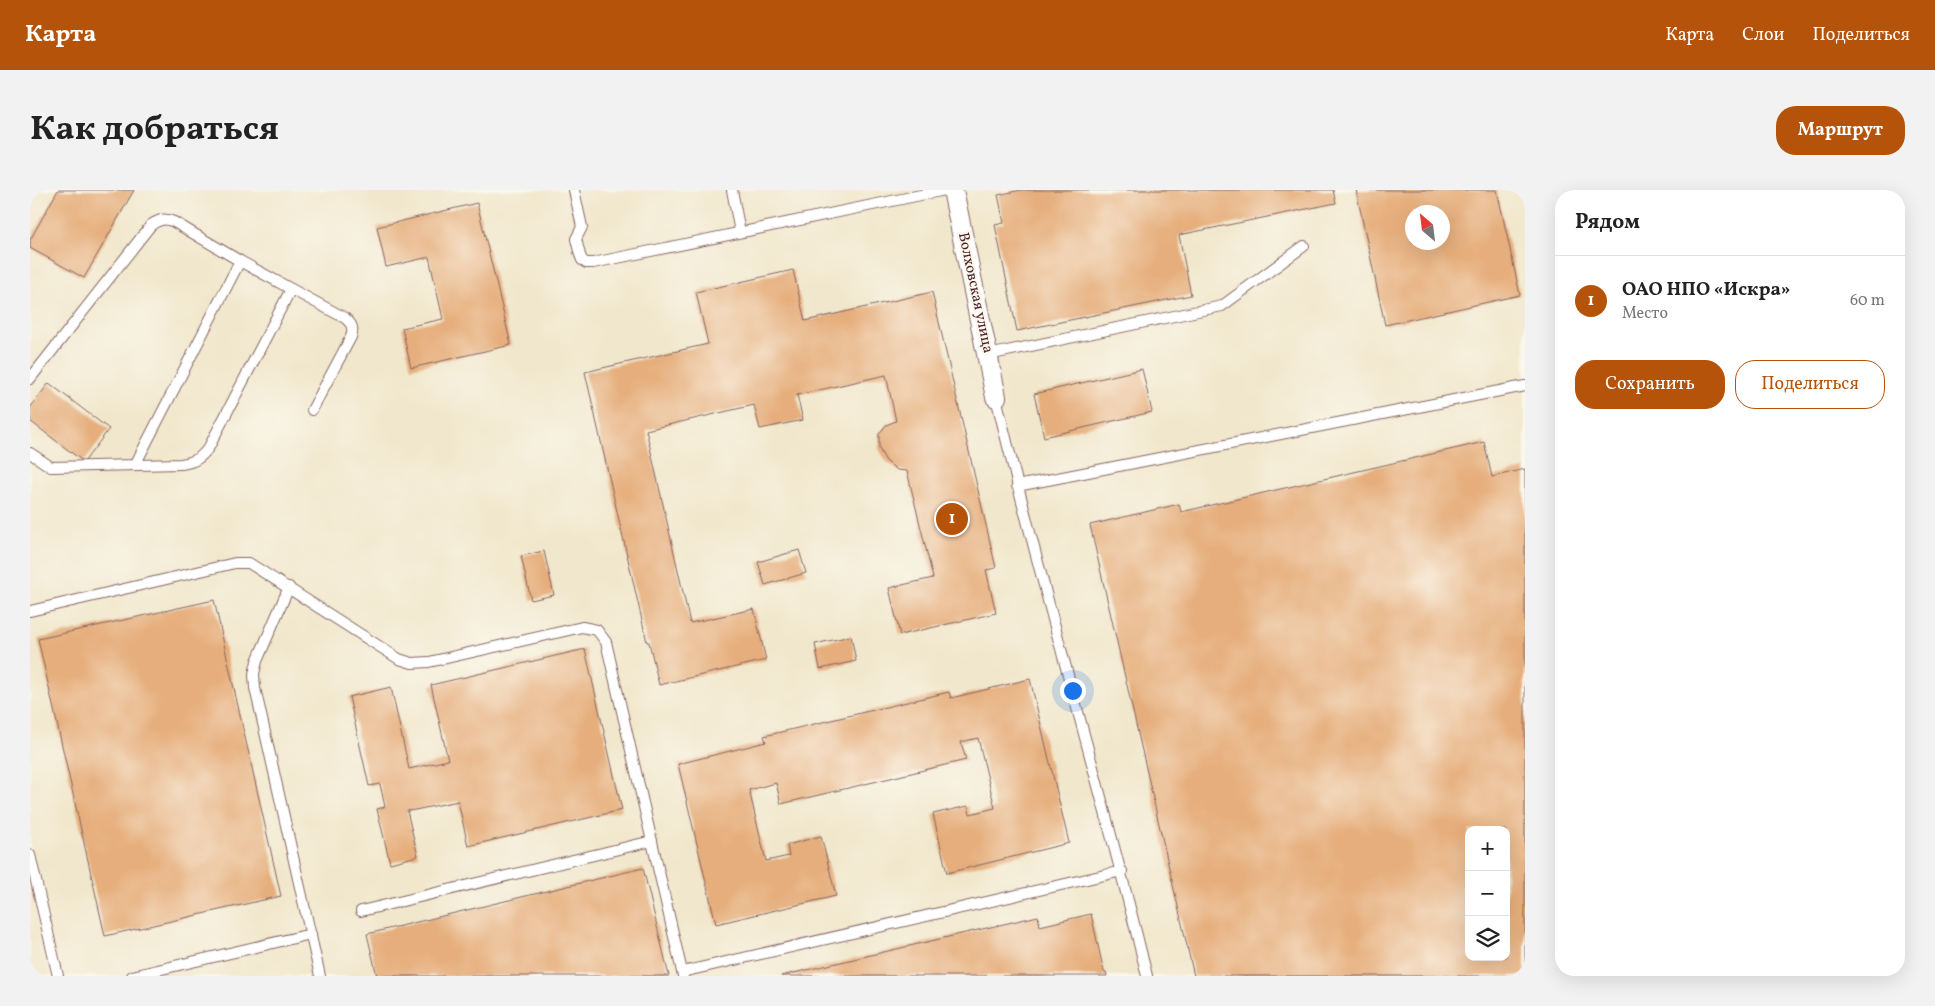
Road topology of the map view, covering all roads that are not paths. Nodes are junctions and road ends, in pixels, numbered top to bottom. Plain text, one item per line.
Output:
1 (574, 190) edge
2 (732, 190) edge
3 (945, 190) edge
4 (953, 190) edge
5 (740, 232) junction
6 (1304, 246) dead end
7 (240, 261) junction
8 (291, 289) junction
9 (988, 355) junction
10 (30, 379) edge
11 (1525, 386) edge
12 (996, 397) joint
13 (312, 410) dead end
14 (30, 453) edge
15 (135, 465) junction
16 (1018, 486) junction
17 (288, 587) junction
18 (30, 611) edge
19 (652, 841) junction
20 (30, 855) edge
21 (1122, 871) junction
22 (361, 911) dead end
23 (311, 934) junction
24 (682, 974) edge
25 (58, 976) edge
26 (132, 976) edge
27 (320, 976) edge
28 (1147, 976) edge

1 - 5 lane
2 - 5 lane
3 - 5 lane
4 - 9 street, Волховская улица
6 - 9 lane
7 - 8 lane
7 - 10 lane
7 - 15 lane
8 - 13 lane
8 - 15 lane
9 - 12 street, Волховская улица
11 - 16 lane
12 - 16 lane
14 - 15 lane
16 - 21 lane
17 - 18 lane
17 - 19 lane
17 - 23 lane
19 - 22 lane
19 - 24 lane
20 - 25 lane
21 - 24 lane
21 - 28 lane
23 - 26 lane
23 - 27 lane

